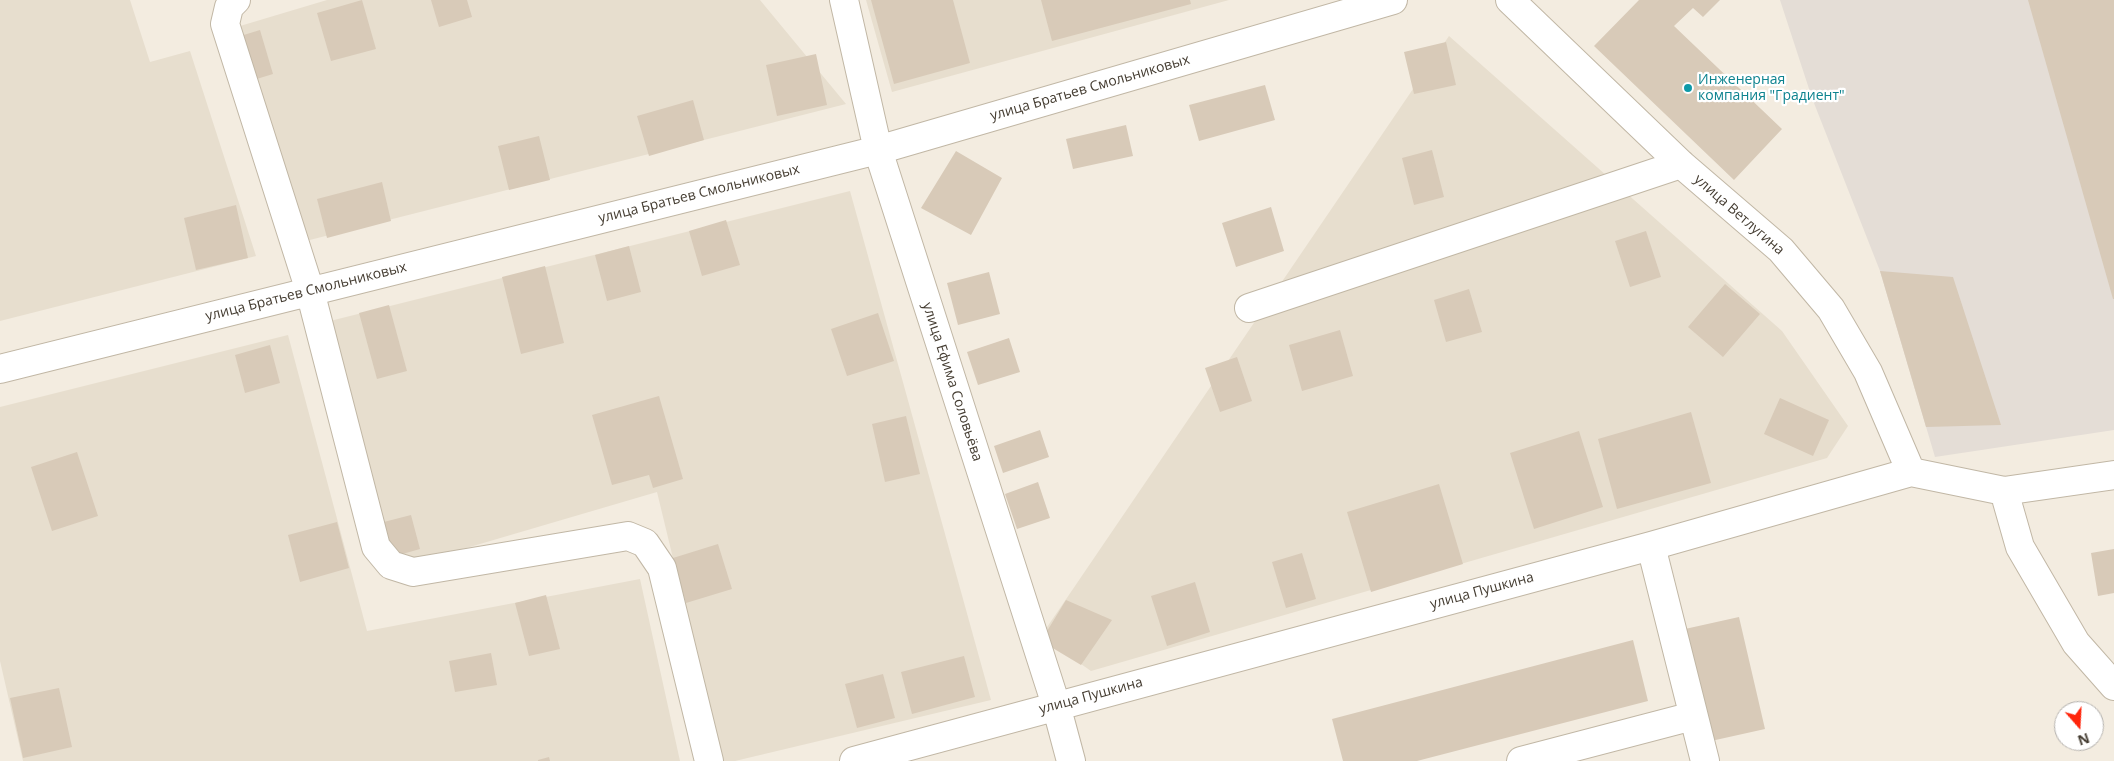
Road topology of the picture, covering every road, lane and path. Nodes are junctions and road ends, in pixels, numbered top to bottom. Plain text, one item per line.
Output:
1 (236, 0) edge
2 (844, 0) edge
3 (1392, 0) edge
4 (1515, 1) edge
5 (878, 150) junction
6 (1681, 164) junction
7 (310, 291) junction
8 (1249, 308) dead end
9 (0, 369) edge
10 (1911, 472) junction
11 (2114, 475) edge
12 (2004, 491) junction
13 (1651, 546) junction
14 (2114, 686) edge
15 (1056, 705) junction
16 (1693, 716) junction
17 (709, 761) edge
18 (854, 761) edge
19 (1071, 761) edge
20 (1521, 761) edge
21 (1705, 761) edge

1 - 7 street
2 - 5 street, улица Ефима Соловьёва
3 - 5 street, улица Братьев Смольниковых
4 - 6 street, улица Ветлугина
5 - 7 street, улица Братьев Смольниковых
5 - 15 street, улица Ефима Соловьёва
6 - 8 street
6 - 10 street, улица Ветлугина
7 - 9 street, улица Братьев Смольниковых
7 - 17 street
10 - 12 street, улица Пушкина
10 - 13 street, улица Пушкина
11 - 12 street, улица Пушкина
12 - 14 street
13 - 15 street, улица Пушкина
13 - 16 street
15 - 18 street, улица Пушкина
15 - 19 street, улица Ефима Соловьёва
16 - 20 street
16 - 21 street

